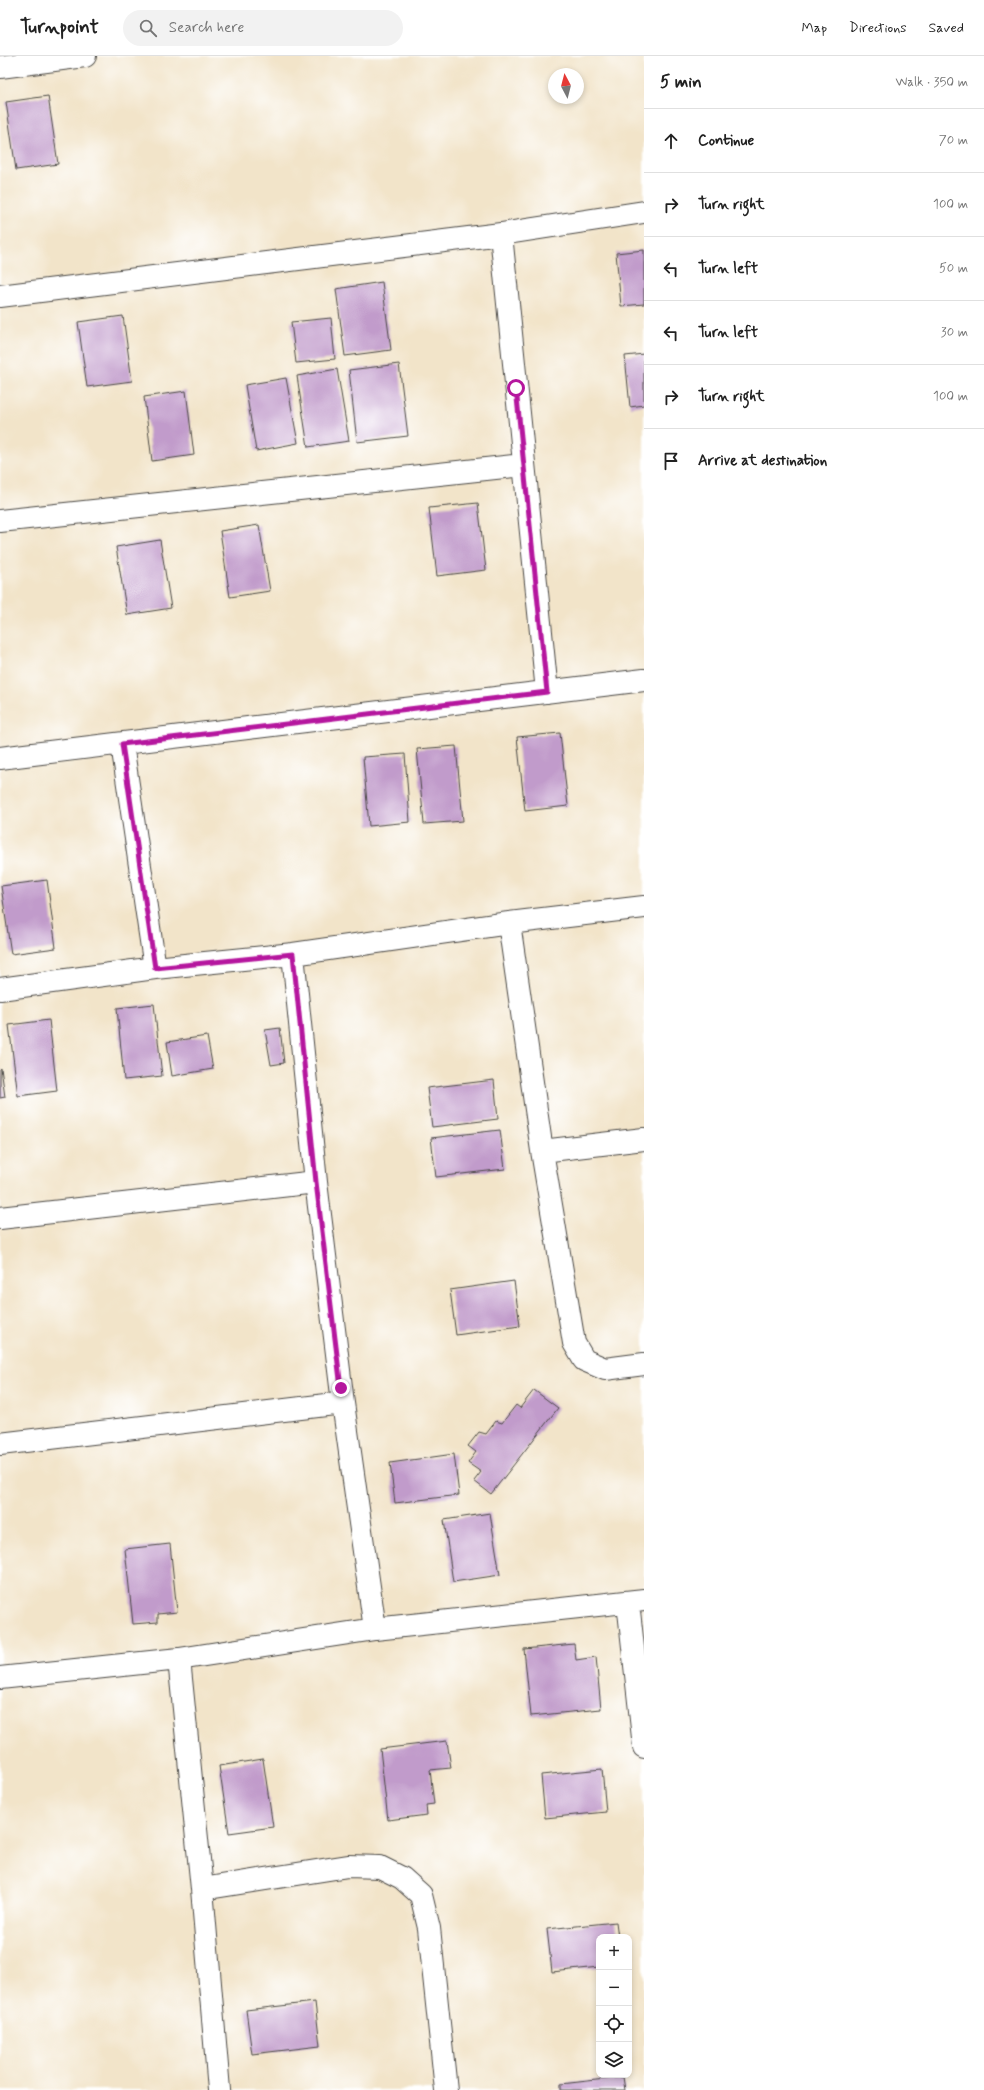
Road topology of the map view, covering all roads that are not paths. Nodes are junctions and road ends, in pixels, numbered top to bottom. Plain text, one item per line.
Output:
1 (85, 56) edge
2 (0, 67) edge
3 (644, 212) edge
4 (501, 234) junction
5 (0, 296) edge
6 (523, 464) junction
7 (0, 521) edge
8 (644, 680) edge
9 (547, 692) junction
10 (122, 744) junction
11 (0, 758) edge
12 (644, 907) edge
13 (509, 923) junction
14 (293, 954) junction
15 (155, 968) junction
16 (0, 989) edge
17 (644, 1139) edge
18 (542, 1151) junction
19 (316, 1182) junction
20 (0, 1218) edge
21 (644, 1364) edge
22 (343, 1403) junction
23 (0, 1444) edge
24 (636, 1601) edge
25 (375, 1629) junction
26 (179, 1659) junction
27 (0, 1678) edge
28 (644, 1747) edge
29 (202, 1889) junction
30 (219, 2090) edge
31 (446, 2090) edge

1 - 2 street
3 - 4 street
4 - 5 street
4 - 6 street
6 - 7 street
6 - 9 street
8 - 9 street
9 - 10 street
10 - 11 street
10 - 15 street
12 - 13 street
13 - 14 street
13 - 18 street
14 - 15 street
14 - 19 street
15 - 16 street
17 - 18 street
18 - 21 street
19 - 20 street
19 - 22 street
22 - 23 street
22 - 25 street
24 - 25 street
24 - 28 street
25 - 26 street
26 - 27 street
26 - 29 street
29 - 30 street
29 - 31 street

